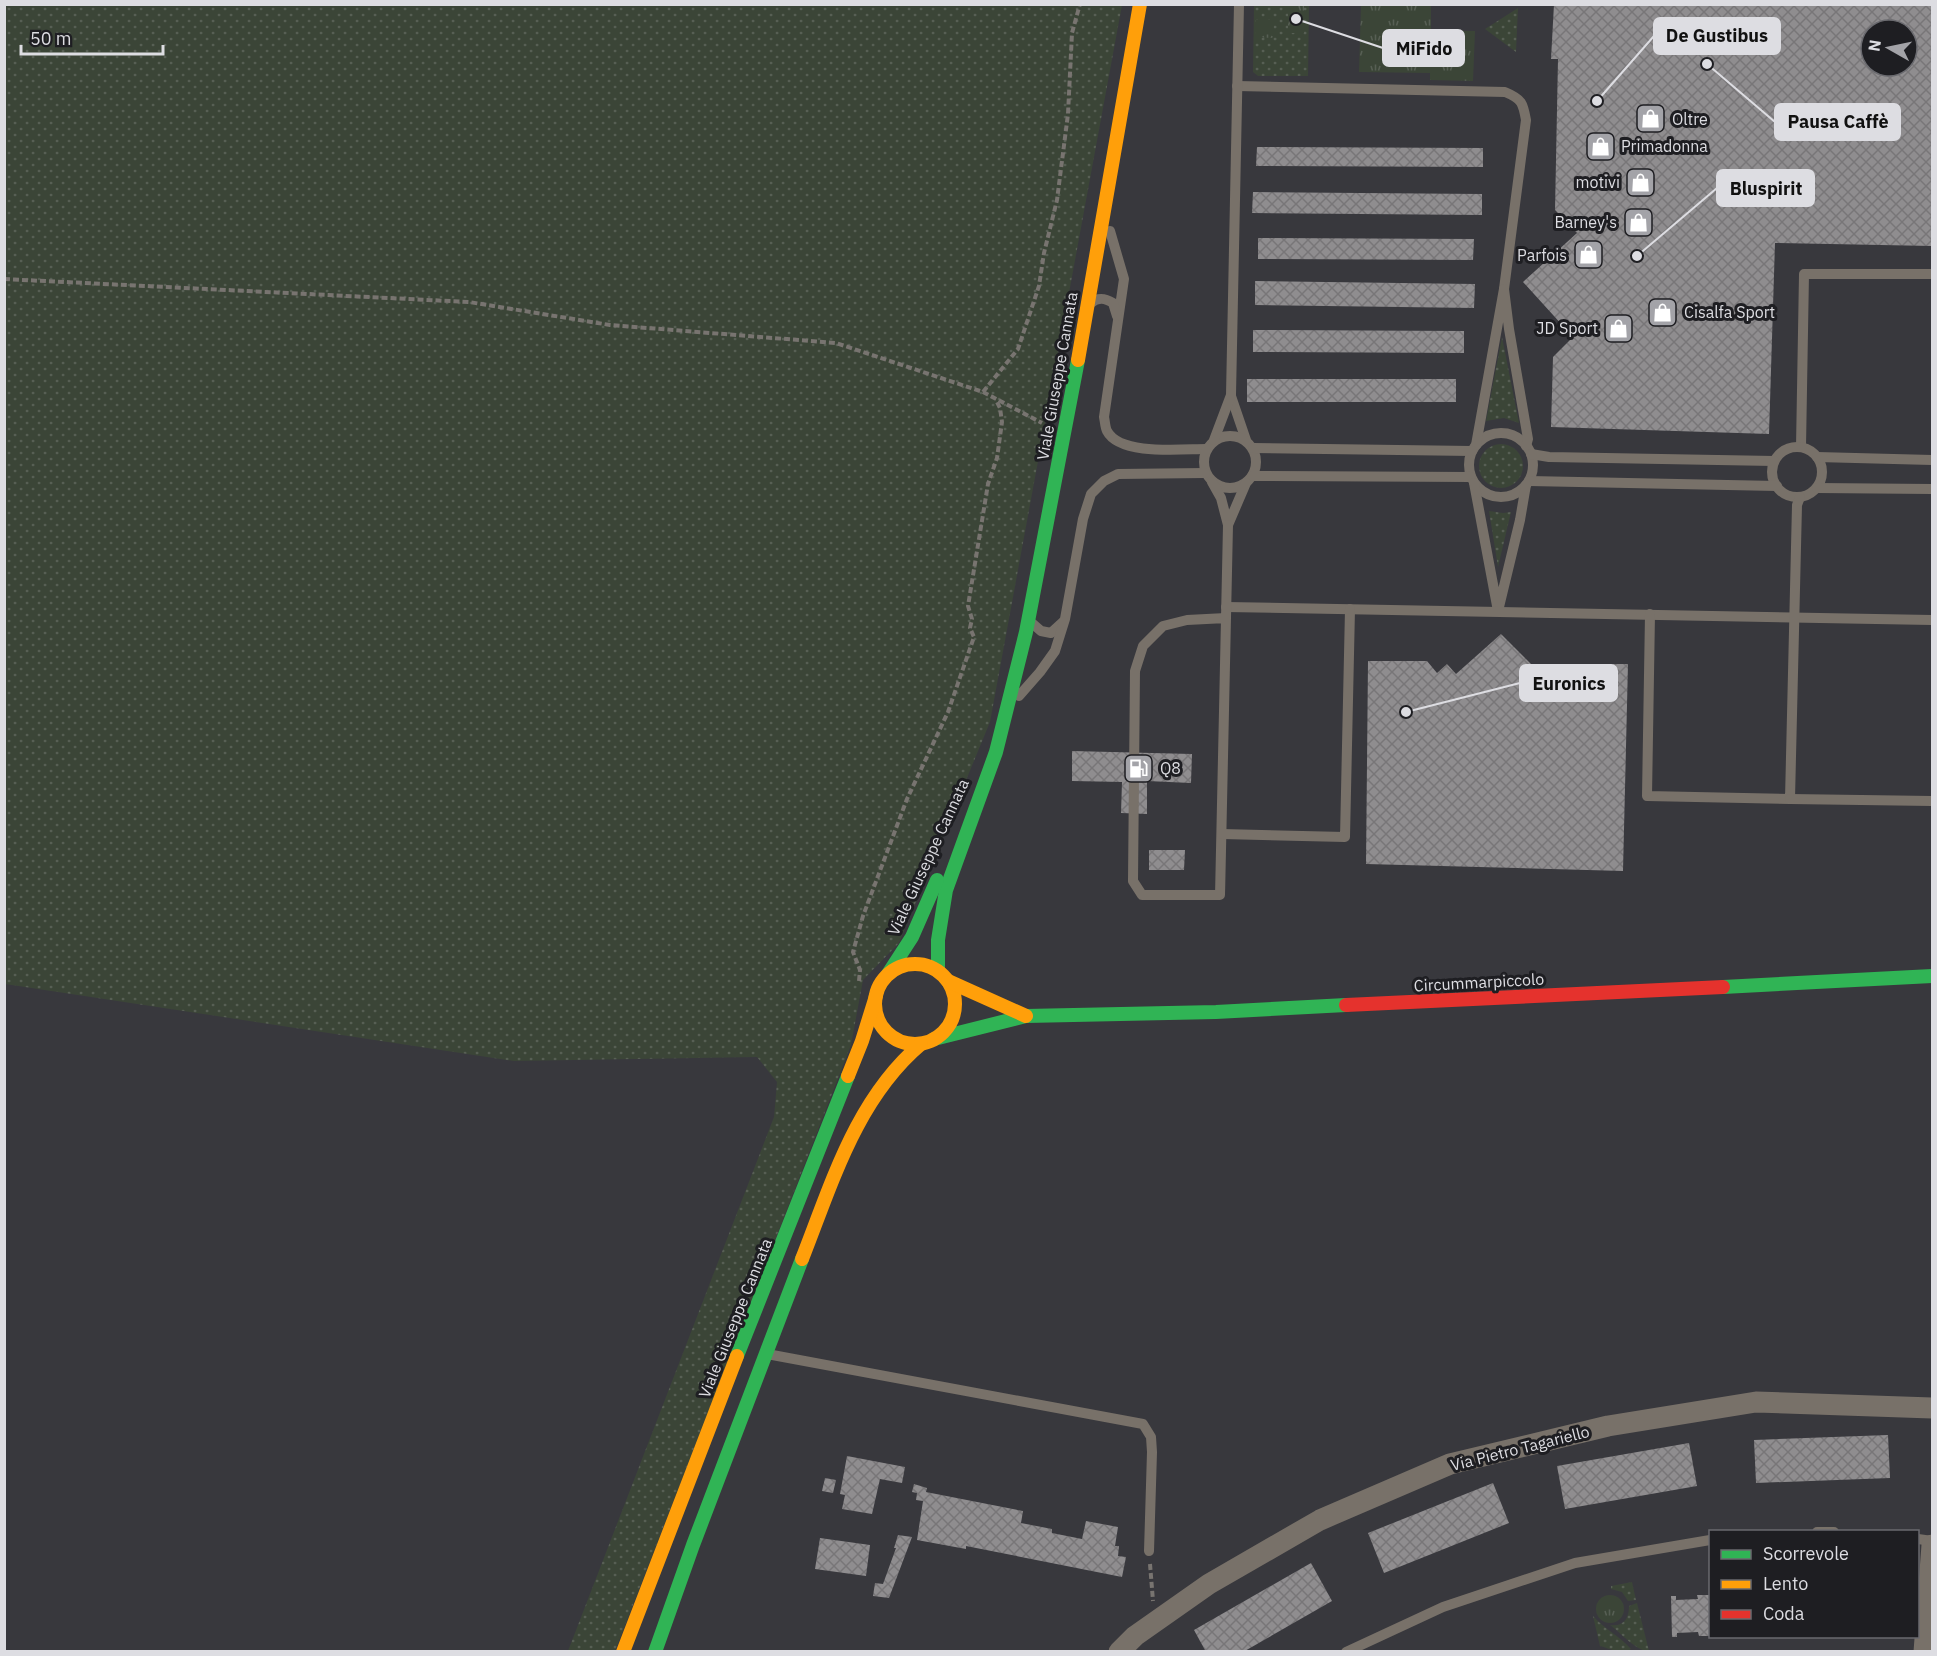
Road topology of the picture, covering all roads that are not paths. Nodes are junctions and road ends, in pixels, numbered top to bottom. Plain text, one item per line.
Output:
1 (1140, 4) edge
2 (1152, 4) edge
3 (1239, 4) edge
4 (1135, 36) junction
5 (1237, 86) junction
6 (1104, 207) junction
7 (1932, 274) edge
8 (1504, 289) junction
9 (1086, 314) junction
10 (1118, 322) junction
11 (1231, 395) junction
12 (1214, 440) junction
13 (1250, 444) junction
14 (1801, 447) junction
15 (1474, 448) junction
16 (1206, 449) junction
17 (1529, 450) junction
18 (1817, 457) junction
19 (1932, 460) edge
20 (1774, 461) junction
21 (1205, 472) junction
22 (1249, 480) junction
23 (1473, 480) junction
24 (1212, 482) junction
25 (1527, 483) junction
26 (1777, 486) junction
27 (1817, 488) junction
28 (1932, 489) edge
29 (1800, 497) junction
30 (1228, 525) junction
31 (1350, 609) junction
32 (1498, 611) junction
33 (1226, 613) junction
34 (1650, 614) junction
35 (1794, 617) junction
36 (1029, 618) junction
37 (1065, 619) junction
38 (1932, 620) edge
39 (1007, 709) junction
40 (996, 752) junction
41 (1790, 799) junction
42 (1932, 801) edge
43 (1222, 834) junction
44 (888, 974) junction
45 (943, 976) junction
46 (1932, 976) edge
47 (876, 996) junction
48 (1026, 1016) junction
49 (928, 1042) junction
50 (767, 1354) junction
51 (1932, 1408) edge
52 (1709, 1540) edge
53 (1932, 1543) edge
54 (1149, 1551) road end
55 (1142, 1644) edge
56 (623, 1652) edge
57 (654, 1652) edge
58 (1119, 1652) edge
59 (1346, 1652) edge
60 (1923, 1652) edge

1 - 4 street, Viale Giuseppe Cannata
2 - 4 lane
3 - 5 lane
4 - 6 street, Viale Giuseppe Cannata
5 - 8 lane
5 - 11 lane
6 - 9 street, Viale Giuseppe Cannata
6 - 10 lane
7 - 14 lane
8 - 15 lane
8 - 17 lane
9 - 10 lane
9 - 36 street, Viale Giuseppe Cannata
10 - 16 lane
11 - 12 lane
11 - 13 lane
12 - 13 lane
12 - 16 lane
13 - 15 lane
13 - 22 lane
14 - 18 lane
14 - 20 lane
15 - 17 lane
15 - 23 lane
16 - 21 lane
17 - 20 lane
17 - 25 lane
18 - 19 lane
18 - 27 lane
20 - 26 lane
21 - 24 lane
21 - 37 lane
22 - 23 lane
22 - 24 lane
22 - 30 lane
23 - 25 lane
23 - 32 lane
24 - 30 lane
25 - 26 lane
25 - 32 lane
26 - 29 lane
27 - 28 lane
27 - 29 lane
29 - 35 lane
30 - 33 lane
31 - 32 lane
31 - 33 lane
31 - 43 lane
32 - 34 lane
33 - 43 lane
33 - 43 lane
34 - 35 lane
34 - 41 lane
35 - 38 lane
35 - 41 lane
36 - 37 lane
36 - 39 street, Viale Giuseppe Cannata
37 - 39 lane
39 - 40 street, Viale Giuseppe Cannata
40 - 44 street, Viale Giuseppe Cannata
40 - 45 street, Viale Giuseppe Cannata
41 - 42 lane
44 - 45 street
44 - 47 street
45 - 48 street, Circummarpiccolo
45 - 49 street
46 - 48 street, Circummarpiccolo
47 - 49 street
47 - 56 street, Viale Giuseppe Cannata
48 - 49 street, Circummarpiccolo
49 - 50 street
50 - 54 lane
50 - 57 street
51 - 55 street, Via Pietro Tagariello
52 - 59 lane
53 - 60 street
55 - 58 street, Via Pietro Tagariello

